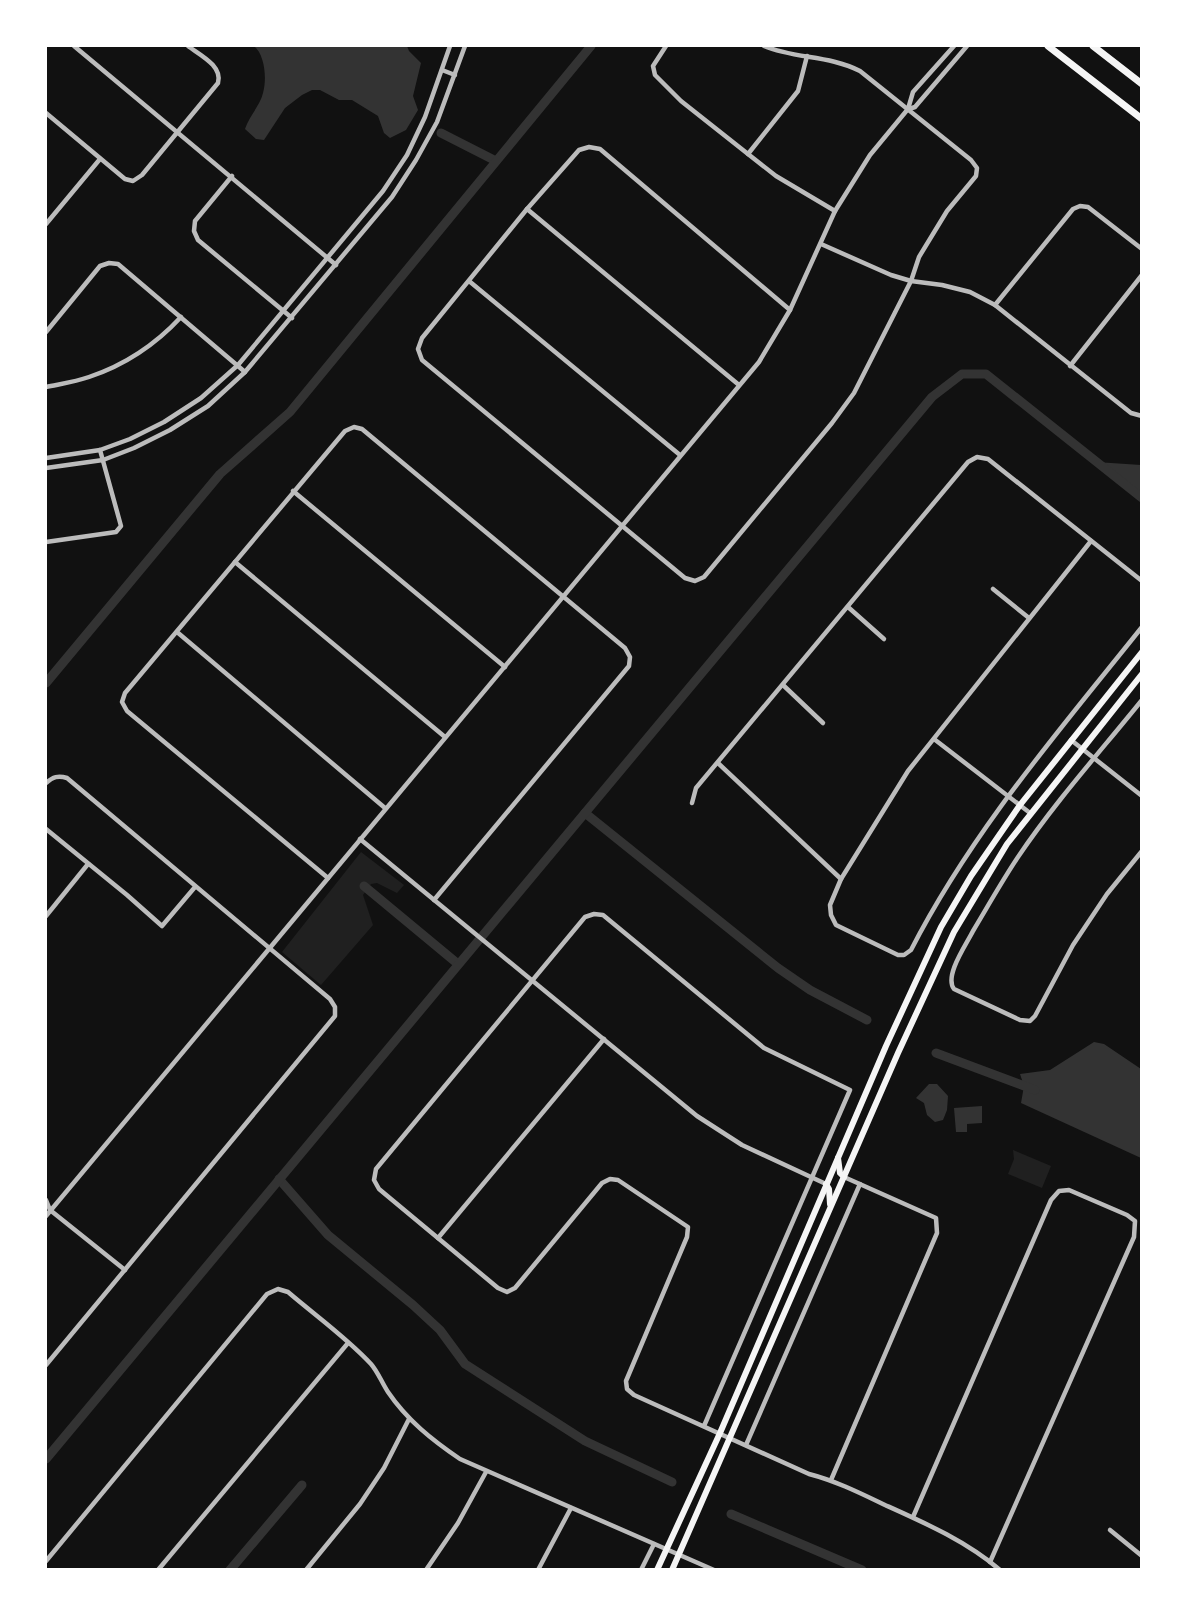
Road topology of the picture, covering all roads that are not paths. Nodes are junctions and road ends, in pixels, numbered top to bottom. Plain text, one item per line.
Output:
1 (74, 46) edge
2 (188, 46) edge
3 (450, 46) edge
4 (465, 46) edge
5 (666, 46) edge
6 (764, 46) edge
7 (954, 46) edge
8 (967, 46) edge
9 (1048, 46) edge
10 (1093, 46) edge
11 (807, 56) junction
12 (442, 70) junction
13 (455, 75) junction
14 (1142, 84) edge
15 (908, 109) junction
16 (46, 114) edge
17 (425, 117) junction
18 (1142, 119) edge
19 (437, 122) junction
20 (178, 133) junction
21 (748, 154) junction
22 (100, 159) junction
23 (232, 176) junction
24 (527, 209) junction
25 (835, 211) junction
26 (46, 224) edge
27 (821, 244) junction
28 (1142, 250) edge
29 (328, 257) junction
30 (336, 265) junction
31 (1142, 275) edge
32 (469, 281) junction
33 (911, 281) junction
34 (995, 305) junction
35 (790, 310) junction
36 (284, 312) junction
37 (181, 317) junction
38 (292, 318) junction
39 (46, 332) edge
40 (238, 365) junction
41 (1070, 366) junction
42 (245, 372) junction
43 (739, 385) junction
44 (46, 387) edge
45 (1142, 416) edge
46 (100, 450) junction
47 (680, 454) junction
48 (46, 458) edge
49 (103, 460) junction
50 (46, 468) edge
51 (293, 491) junction
52 (621, 526) junction
53 (1091, 541) junction
54 (46, 542) edge
55 (236, 562) junction
56 (1142, 581) edge
57 (993, 589) dead end
58 (563, 597) junction
59 (848, 607) junction
60 (1029, 618) junction
61 (1142, 627) edge
62 (177, 632) junction
63 (884, 639) dead end
64 (1142, 653) edge
65 (505, 667) junction
66 (1142, 674) edge
67 (783, 685) junction
68 (1142, 700) edge
69 (823, 723) dead end
70 (445, 737) junction
71 (933, 738) junction
72 (1071, 740) junction
73 (1081, 748) junction
74 (1094, 759) junction
75 (718, 763) junction
76 (46, 783) edge
77 (1007, 795) junction
78 (1142, 796) edge
79 (692, 803) dead end
80 (1020, 805) junction
81 (385, 808) junction
82 (1030, 813) junction
83 (46, 829) edge
84 (360, 839) junction
85 (1142, 851) edge
86 (88, 864) junction
87 (328, 878) junction
88 (841, 879) junction
89 (195, 887) junction
90 (433, 901) junction
91 (46, 916) edge
92 (270, 948) junction
93 (533, 982) junction
94 (604, 1039) junction
95 (838, 1156) junction
96 (812, 1177) junction
97 (844, 1177) junction
98 (826, 1184) junction
99 (860, 1184) junction
100 (46, 1200) edge
101 (50, 1210) junction
102 (830, 1210) junction
103 (46, 1216) edge
104 (438, 1238) junction
105 (125, 1270) junction
106 (348, 1343) junction
107 (46, 1365) edge
108 (409, 1419) junction
109 (704, 1426) junction
110 (720, 1433) junction
111 (731, 1438) junction
112 (746, 1445) junction
113 (486, 1472) junction
114 (831, 1480) junction
115 (571, 1508) junction
116 (913, 1517) junction
117 (1110, 1530) dead end
118 (654, 1544) junction
119 (667, 1550) junction
120 (679, 1555) junction
121 (1142, 1556) edge
122 (46, 1561) edge
123 (693, 1561) junction
124 (990, 1562) junction
125 (158, 1570) edge
126 (306, 1570) edge
127 (426, 1570) edge
128 (538, 1570) edge
129 (641, 1570) edge
130 (657, 1570) edge
131 (672, 1570) edge
132 (689, 1570) edge
133 (714, 1570) edge
134 (1000, 1570) edge

1 - 20 street
2 - 20 street
3 - 12 street
4 - 13 street
5 - 21 street
6 - 11 street
7 - 15 street
8 - 15 street
9 - 18 main road
10 - 14 main road
11 - 15 street
11 - 21 street
12 - 13 street
12 - 17 street
13 - 19 street
15 - 25 street
15 - 33 street
16 - 22 street
17 - 19 street
17 - 29 street
19 - 30 street
20 - 22 street
20 - 23 street
21 - 25 street
22 - 26 street
23 - 29 street
23 - 36 street
24 - 32 street
24 - 35 street
24 - 43 street
25 - 27 street
27 - 33 street
27 - 35 street
28 - 34 street
29 - 30 street
29 - 36 street
30 - 38 street
31 - 41 street
32 - 47 street
32 - 52 street
33 - 34 street
33 - 52 street
34 - 41 street
35 - 43 street
36 - 38 street
36 - 40 street
37 - 39 street
37 - 40 street
37 - 44 street
38 - 42 street
40 - 42 street
40 - 46 street
41 - 45 street
42 - 49 street
43 - 47 street
46 - 48 street
46 - 49 street
47 - 52 street
49 - 50 street
49 - 54 street
51 - 55 street
51 - 58 street
51 - 65 street
52 - 58 street
53 - 56 street
53 - 59 street
53 - 60 street
55 - 62 street
55 - 70 street
57 - 60 street
58 - 65 street
58 - 90 street
59 - 63 street
59 - 67 street
60 - 71 street
61 - 77 street
62 - 81 street
62 - 87 street
64 - 72 main road
65 - 70 street
66 - 73 main road
67 - 69 street
67 - 75 street
68 - 74 street
70 - 81 street
71 - 77 street
71 - 88 street
72 - 73 street
72 - 80 main road
73 - 74 street
73 - 82 main road
74 - 78 street
74 - 85 street
75 - 79 street
75 - 88 street
76 - 89 street
77 - 80 street
77 - 88 street
80 - 82 street
80 - 95 main road
81 - 84 street
82 - 97 main road
83 - 86 street
84 - 87 street
84 - 90 street
86 - 89 street
86 - 91 street
87 - 92 street
89 - 92 street
90 - 93 street
92 - 101 street
92 - 105 street
93 - 94 street
93 - 96 street
93 - 104 street
94 - 96 street
94 - 104 street
95 - 97 main road
95 - 98 main road
96 - 98 street
96 - 109 street
97 - 99 street
97 - 102 main road
98 - 102 main road
98 - 110 main road
99 - 112 street
99 - 114 street
100 - 101 street
101 - 103 street
101 - 105 street
102 - 111 main road
104 - 109 street
105 - 107 street
106 - 108 street
106 - 122 street
106 - 125 street
108 - 113 street
108 - 126 street
109 - 110 street
110 - 111 street
110 - 119 main road
111 - 112 street
111 - 120 main road
112 - 114 street
113 - 115 street
113 - 127 street
114 - 116 street
115 - 118 street
115 - 128 street
116 - 124 street
116 - 124 street
117 - 121 street
118 - 119 street
118 - 129 street
119 - 120 street
119 - 130 main road
120 - 123 street
120 - 131 main road
123 - 132 street
123 - 133 street
124 - 134 street

